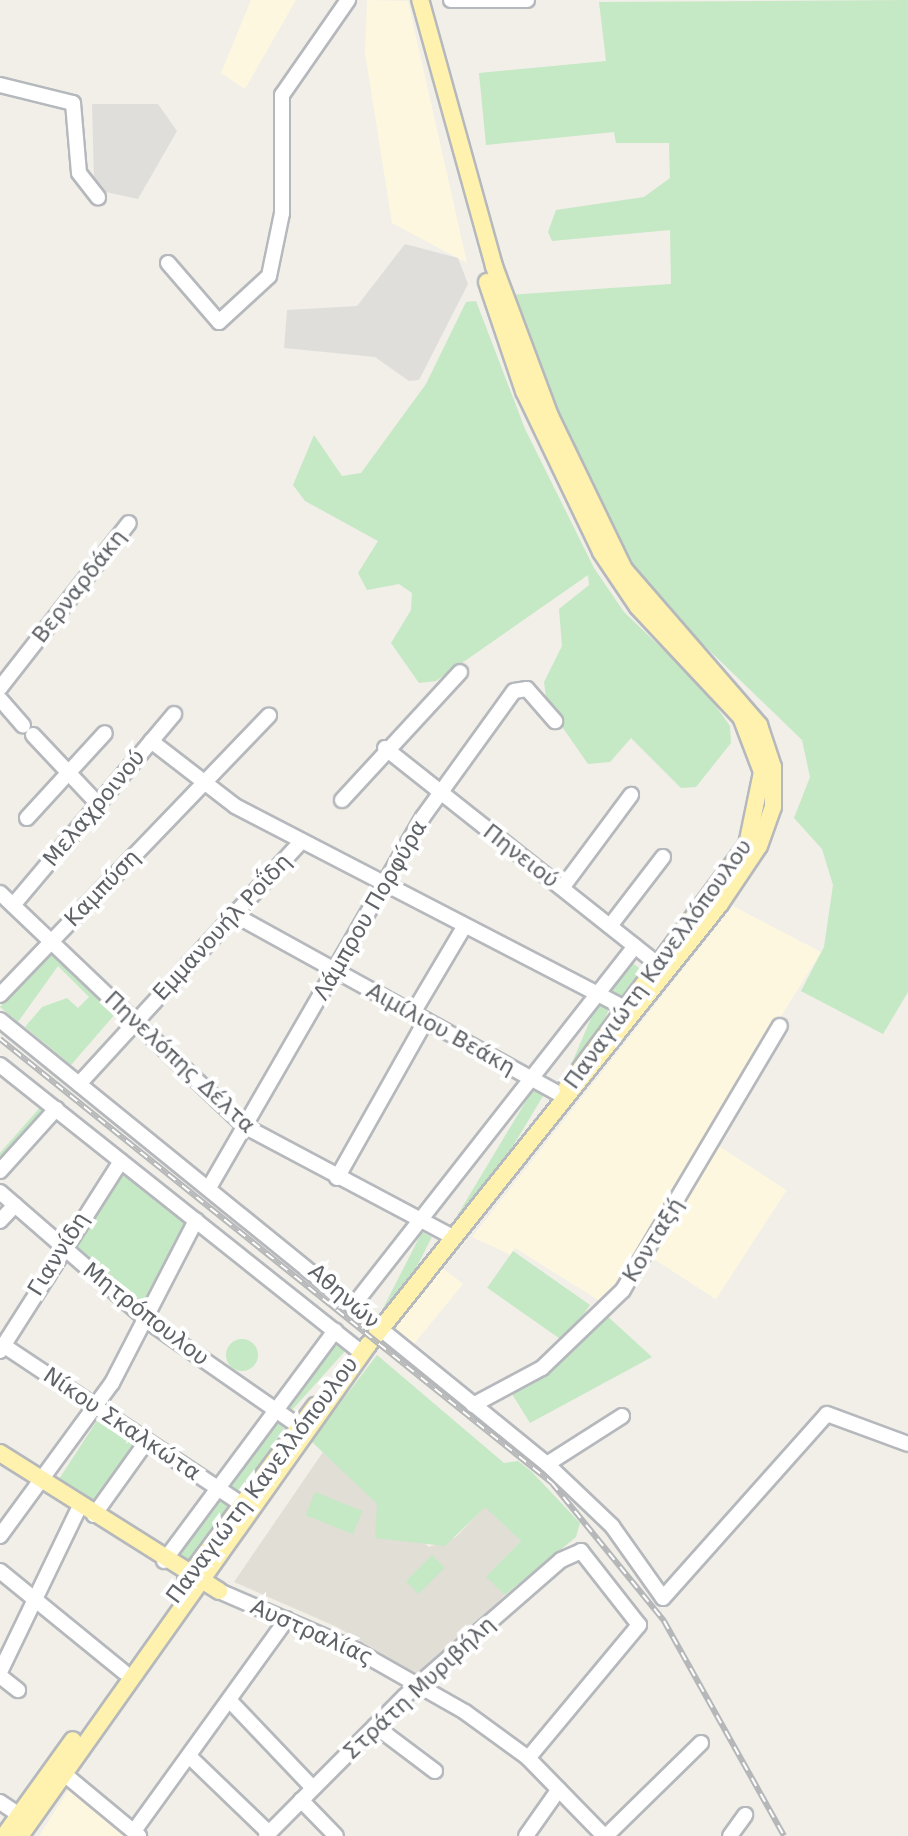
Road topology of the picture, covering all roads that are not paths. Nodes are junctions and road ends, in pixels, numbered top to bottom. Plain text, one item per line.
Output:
1 (348, 0) edge
2 (420, 0) edge
3 (451, 0) edge
4 (527, 0) edge
5 (0, 85) edge
6 (457, 143) junction
7 (98, 197) dead end
8 (168, 263) dead end
9 (129, 523) dead end
10 (460, 672) dead end
11 (0, 688) edge
12 (0, 699) edge
13 (174, 714) dead end
14 (269, 715) dead end
15 (555, 721) dead end
16 (105, 733) dead end
17 (151, 741) junction
18 (385, 748) junction
19 (68, 773) junction
20 (206, 782) junction
21 (440, 791) junction
22 (631, 795) dead end
23 (342, 800) dead end
24 (98, 804) junction
25 (27, 818) dead end
26 (301, 842) junction
27 (663, 857) dead end
28 (385, 885) junction
29 (562, 888) junction
30 (0, 893) edge
31 (15, 903) junction
32 (235, 915) junction
33 (610, 926) junction
34 (464, 927) junction
35 (51, 940) junction
36 (635, 946) junction
37 (658, 964) junction
38 (337, 971) junction
39 (0, 995) edge
40 (596, 996) junction
41 (624, 1008) junction
42 (420, 1017) junction
43 (0, 1020) edge
44 (134, 1020) junction
45 (780, 1026) dead end
46 (0, 1065) edge
47 (531, 1079) junction
48 (79, 1084) junction
49 (563, 1096) junction
50 (56, 1109) junction
51 (244, 1125) junction
52 (121, 1161) junction
53 (0, 1171) edge
54 (337, 1178) junction
55 (210, 1186) junction
56 (0, 1192) edge
57 (15, 1205) junction
58 (196, 1220) junction
59 (0, 1221) edge
60 (420, 1221) junction
61 (453, 1237) junction
62 (63, 1247) junction
63 (356, 1302) junction
64 (146, 1319) junction
65 (381, 1328) junction
66 (335, 1331) junction
67 (2, 1348) edge
68 (363, 1348) junction
69 (473, 1405) junction
70 (97, 1407) junction
71 (276, 1411) junction
72 (622, 1416) dead end
73 (299, 1426) junction
74 (147, 1441) junction
75 (908, 1444) edge
76 (0, 1453) edge
77 (547, 1464) junction
78 (43, 1482) junction
79 (217, 1489) junction
80 (241, 1504) junction
81 (87, 1511) junction
82 (0, 1536) edge
83 (164, 1561) junction
84 (0, 1571) edge
85 (194, 1578) junction
86 (219, 1591) joint
87 (36, 1600) junction
88 (287, 1619) junction
89 (124, 1672) junction
90 (0, 1674) edge
91 (421, 1684) junction
92 (18, 1690) dead end
93 (232, 1703) junction
94 (375, 1726) junction
95 (701, 1743) dead end
96 (191, 1758) junction
97 (528, 1758) junction
98 (435, 1771) dead end
99 (63, 1773) junction
100 (313, 1788) junction
101 (559, 1789) junction
102 (301, 1800) junction
103 (0, 1802) edge
104 (19, 1815) junction
105 (745, 1815) dead end
106 (136, 1834) edge
107 (268, 1834) edge
108 (4, 1836) edge
109 (20, 1836) edge
110 (336, 1836) edge
111 (526, 1836) edge
112 (605, 1836) edge
113 (730, 1836) edge

1 - 8 street
2 - 6 main road, Παναγιώτη Κανελλόπουλου
3 - 4 street
5 - 7 street
6 - 37 main road, Παναγιώτη Κανελλόπουλου
6 - 49 main road, Παναγιώτη Κανελλόπουλου
9 - 11 street, Βερναρδάκη
10 - 18 street
12 - 19 street
13 - 17 street, Μελαχροινού
14 - 20 street, Καμπύση
15 - 21 street, Λάμπρου Πορφύρα
16 - 19 street
17 - 20 street
17 - 24 street, Μελαχροινού
18 - 21 street, Πηνειού
18 - 23 street
19 - 24 street
19 - 25 street
20 - 26 street
20 - 35 street, Καμπύση
21 - 28 street, Λάμπρου Πορφύρα
21 - 29 street, Πηνειού
22 - 29 street
24 - 31 street, Μελαχροινού
26 - 28 street
26 - 32 street, Εμμανουήλ Ροΐδη
27 - 33 street
28 - 34 street
28 - 38 street, Λάμπρου Πορφύρα
29 - 33 street, Πηνειού
30 - 31 street, Πηνελόπης Δέλτα
31 - 35 street, Πηνελόπης Δέλτα
32 - 38 street, Αιμίλιου Βεάκη
32 - 44 street, Εμμανουήλ Ροΐδη
33 - 36 street, Πηνειού
34 - 40 street
34 - 42 street
35 - 39 street, Καμπύση
35 - 44 street, Πηνελόπης Δέλτα
36 - 37 street, Πηνειού
36 - 40 street
37 - 41 main road, Παναγιώτη Κανελλόπουλου
38 - 42 street, Αιμίλιου Βεάκη
38 - 51 street, Λάμπρου Πορφύρα
40 - 41 street
40 - 47 street
41 - 49 main road, Παναγιώτη Κανελλόπουλου
42 - 47 street, Αιμίλιου Βεάκη
42 - 54 street
43 - 48 street, Αθηνών
44 - 48 street, Εμμανουήλ Ροΐδη
44 - 51 street, Πηνελόπης Δέλτα
45 - 69 street, Κονταξή
46 - 50 street
47 - 49 street, Αιμίλιου Βεάκη
47 - 60 street
48 - 55 street, Αθηνών
49 - 61 main road
50 - 52 street
50 - 53 street
51 - 54 street, Πηνελόπης Δέλτα
51 - 55 street, Λάμπρου Πορφύρα
52 - 58 street
52 - 62 street, Γιαννίδη
54 - 60 street, Πηνελόπης Δέλτα
55 - 63 street, Αθηνών
56 - 57 street, Μητρόπουλου
57 - 59 street
57 - 62 street, Μητρόπουλου
58 - 64 street
58 - 66 street
60 - 61 street, Πηνελόπης Δέλτα
60 - 63 street
61 - 65 main road
62 - 64 street, Μητρόπουλου
62 - 67 street, Γιαννίδη
63 - 65 street, Αθηνών
64 - 70 street
64 - 71 street, Μητρόπουλου
65 - 68 main road
65 - 69 street, Αθηνών
66 - 68 street
66 - 71 street
67 - 70 street, Νίκου Σκαλκώτα
68 - 73 main road, Παναγιώτη Κανελλόπουλου
68 - 85 main road, Παναγιώτη Κανελλόπουλου
69 - 77 street, Αθηνών
70 - 74 street, Νίκου Σκαλκώτα
70 - 78 street
71 - 73 street, Μητρόπουλου
71 - 79 street
72 - 77 street
73 - 80 main road, Παναγιώτη Κανελλόπουλου
74 - 79 street, Νίκου Σκαλκώτα
74 - 81 street
75 - 77 street, Αθηνών
76 - 78 main road, Αυστραλίας
78 - 81 main road, Αυστραλίας
78 - 82 street
79 - 80 street, Νίκου Σκαλκώτα
79 - 83 street
80 - 85 main road, Παναγιώτη Κανελλόπουλου
81 - 83 main road, Αυστραλίας
81 - 87 street
83 - 85 main road, Αυστραλίας
84 - 87 street
85 - 86 main road, Αυστραλίας
85 - 89 main road, Παναγιώτη Κανελλόπουλου
85 - 99 main road, Παναγιώτη Κανελλόπουλου
86 - 88 street, Αυστραλίας
87 - 89 street
87 - 90 street
88 - 91 street, Αυστραλίας
88 - 93 street
89 - 104 main road, Παναγιώτη Κανελλόπουλου
90 - 92 street
91 - 94 street, Στράτη Μυριβήλη
91 - 97 street, Αυστραλίας
91 - 97 street, Στράτη Μυριβήλη
93 - 96 street
93 - 100 street
94 - 98 street
94 - 100 street, Στράτη Μυριβήλη
95 - 112 street
96 - 106 street
96 - 107 street
97 - 101 street, Αυστραλίας
99 - 106 street
99 - 109 main road, Παναγιώτη Κανελλόπουλου
100 - 102 street, Στράτη Μυριβήλη
101 - 111 street
101 - 112 street, Αυστραλίας
102 - 107 street, Στράτη Μυριβήλη
102 - 110 street
103 - 104 street
104 - 108 main road, Παναγιώτη Κανελλόπουλου
105 - 113 street

